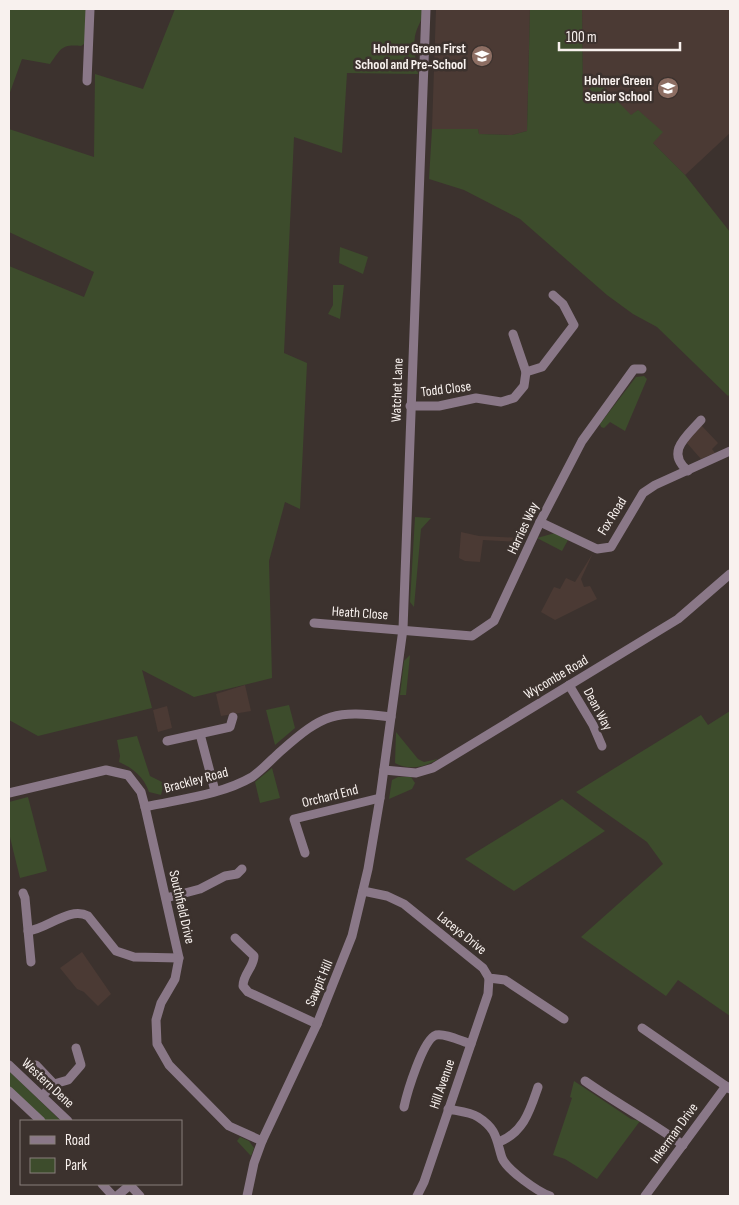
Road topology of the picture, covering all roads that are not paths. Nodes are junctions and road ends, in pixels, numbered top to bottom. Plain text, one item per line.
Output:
1 (90, 9) edge
2 (426, 9) edge
3 (87, 81) dead end
4 (553, 294) dead end
5 (513, 334) dead end
6 (637, 366) dead end
7 (526, 372) junction
8 (410, 406) junction
9 (701, 420) dead end
10 (730, 451) edge
11 (688, 471) junction
12 (540, 522) junction
13 (730, 574) edge
14 (314, 623) dead end
15 (403, 629) junction
16 (569, 685) junction
17 (233, 717) dead end
18 (392, 717) junction
19 (200, 734) junction
20 (167, 741) dead end
21 (602, 746) dead end
22 (384, 770) junction
23 (215, 791) junction
24 (9, 793) edge
25 (380, 798) junction
26 (145, 807) junction
27 (305, 853) dead end
28 (242, 869) dead end
29 (363, 891) junction
30 (23, 893) dead end
31 (166, 898) junction
32 (28, 931) junction
33 (235, 938) dead end
34 (179, 958) junction
35 (31, 962) dead end
36 (489, 978) junction
37 (564, 1019) dead end
38 (317, 1024) junction
39 (642, 1028) dead end
40 (471, 1044) junction
41 (76, 1048) dead end
42 (9, 1065) edge
43 (36, 1065) dead end
44 (585, 1081) dead end
45 (54, 1084) junction
46 (538, 1087) dead end
47 (728, 1088) edge
48 (9, 1091) edge
49 (42, 1096) junction
50 (404, 1106) dead end
51 (448, 1109) junction
52 (40, 1120) edge
53 (67, 1120) edge
54 (262, 1141) junction
55 (499, 1142) junction
56 (684, 1145) junction
57 (103, 1185) edge
58 (128, 1185) edge
59 (130, 1185) edge
60 (113, 1196) edge
61 (118, 1196) edge
62 (140, 1196) edge
63 (247, 1196) edge
64 (418, 1196) edge
65 (550, 1196) edge
66 (645, 1196) edge

1 - 3 street
2 - 8 street, Watchet Lane
4 - 7 street
5 - 7 street
6 - 12 street, Harries Way
7 - 8 street, Todd Close
8 - 15 street, Watchet Lane
9 - 11 street
10 - 11 street, Fox Road
11 - 12 street, Fox Road
12 - 15 street, Harries Way
13 - 16 street, Wycombe Road
14 - 15 street, Heath Close
15 - 18 street, Watchet Lane
16 - 21 street, Dean Way
16 - 22 street, Wycombe Road
17 - 19 street
18 - 22 street, Watchet Lane
18 - 23 street, Brackley Road
19 - 20 street
19 - 23 street
22 - 25 street, Sawpit Hill
23 - 26 street, Brackley Road
24 - 26 street
25 - 27 street, Orchard End
25 - 29 street, Sawpit Hill
26 - 31 street, Southfield Drive
28 - 31 street
29 - 36 street, Laceys Drive
29 - 38 street, Sawpit Hill
30 - 32 street
31 - 34 street, Southfield Drive
32 - 34 street
32 - 35 street
33 - 38 street
34 - 54 street, Southfield Drive
36 - 37 street
36 - 40 street, Hill Avenue
38 - 54 street, Sawpit Hill
39 - 47 street, Inkerman Drive
40 - 50 street
40 - 51 street, Hill Avenue
41 - 45 street
42 - 49 street, Western Dene
43 - 45 street
44 - 56 street
45 - 49 street
46 - 55 street
47 - 56 street, Inkerman Drive
48 - 52 street
49 - 53 street, Western Dene
51 - 55 street
51 - 64 street, Hill Avenue
54 - 63 street, Sawpit Hill
55 - 65 street
56 - 66 street, Inkerman Drive
57 - 60 street
58 - 61 street
59 - 62 street

